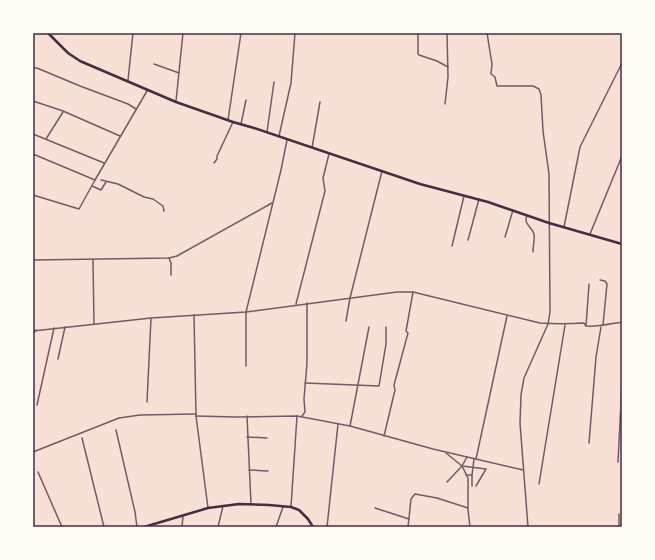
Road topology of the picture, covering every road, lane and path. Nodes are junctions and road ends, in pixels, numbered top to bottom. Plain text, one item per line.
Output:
1 (48, 33) edge
2 (134, 33) edge
3 (183, 33) edge
4 (242, 33) edge
5 (295, 33) edge
6 (418, 33) edge
7 (447, 33) edge
8 (488, 33) edge
9 (622, 63) edge
10 (154, 64) dead end
11 (448, 67) junction
12 (33, 68) edge
13 (179, 73) junction
14 (128, 80) junction
15 (274, 82) dead end
16 (147, 90) junction
17 (246, 100) dead end
18 (33, 101) edge
19 (176, 102) junction
20 (320, 102) dead end
21 (445, 104) dead end
22 (136, 109) junction
23 (63, 111) junction
24 (228, 120) junction
25 (234, 122) junction
26 (241, 124) junction
27 (267, 132) junction
28 (33, 134) edge
29 (120, 136) junction
30 (279, 136) junction
31 (46, 139) junction
32 (288, 140) junction
33 (312, 148) junction
34 (33, 154) edge
35 (330, 154) junction
36 (622, 156) edge
37 (104, 163) junction
38 (214, 163) dead end
39 (382, 171) junction
40 (95, 180) junction
41 (101, 180) dead end
42 (106, 182) junction
43 (92, 186) junction
44 (33, 195) edge
45 (464, 196) junction
46 (479, 200) junction
47 (272, 204) junction
48 (513, 210) junction
49 (164, 211) dead end
50 (527, 215) junction
51 (549, 223) junction
52 (564, 227) junction
53 (589, 235) junction
54 (505, 237) dead end
55 (468, 240) dead end
56 (622, 244) edge
57 (452, 246) dead end
58 (532, 252) dead end
59 (169, 258) junction
60 (33, 260) edge
61 (93, 260) junction
62 (171, 275) dead end
63 (600, 280) dead end
64 (589, 284) dead end
65 (413, 292) junction
66 (350, 298) junction
67 (307, 303) junction
68 (296, 304) junction
69 (246, 312) junction
70 (194, 315) junction
71 (507, 316) junction
72 (151, 318) junction
73 (346, 321) dead end
74 (622, 322) edge
75 (94, 324) junction
76 (548, 324) junction
77 (565, 325) junction
78 (603, 325) junction
79 (586, 326) junction
80 (600, 326) junction
81 (65, 327) junction
82 (369, 327) dead end
83 (386, 327) dead end
84 (54, 328) junction
85 (34, 330) edge
86 (33, 334) edge
87 (58, 360) dead end
88 (246, 366) dead end
89 (622, 382) edge
90 (305, 383) junction
91 (358, 385) junction
92 (147, 402) dead end
93 (37, 405) dead end
94 (196, 415) junction
95 (247, 416) junction
96 (297, 416) junction
97 (302, 417) junction
98 (338, 424) junction
99 (350, 426) junction
100 (116, 430) dead end
101 (384, 436) junction
102 (247, 437) junction
103 (82, 438) dead end
104 (267, 438) dead end
105 (590, 443) dead end
106 (33, 452) edge
107 (445, 452) junction
108 (467, 457) junction
109 (475, 459) junction
110 (618, 462) dead end
111 (462, 466) junction
112 (473, 468) junction
113 (249, 470) junction
114 (523, 470) junction
115 (268, 471) dead end
116 (38, 472) dead end
117 (466, 475) junction
118 (472, 475) junction
119 (447, 482) dead end
120 (539, 484) dead end
121 (472, 486) dead end
122 (476, 486) dead end
123 (251, 504) junction
124 (223, 506) junction
125 (284, 506) junction
126 (292, 507) junction
127 (208, 508) junction
128 (375, 508) dead end
129 (468, 508) junction
130 (619, 514) dead end
131 (183, 516) junction
132 (409, 519) junction
133 (62, 527) edge
134 (104, 527) edge
135 (136, 527) edge
136 (144, 527) edge
137 (182, 527) edge
138 (218, 527) edge
139 (276, 527) edge
140 (313, 527) edge
141 (327, 527) edge
142 (408, 527) edge
143 (470, 527) edge
144 (528, 527) edge
145 (618, 527) edge

1 - 14 main road
2 - 14 street
3 - 13 street
4 - 24 street
5 - 30 street
6 - 11 street
7 - 11 street
8 - 51 street
9 - 52 street
10 - 13 street
11 - 21 street
12 - 22 street
13 - 19 street
14 - 16 main road
15 - 27 street
16 - 19 main road
16 - 22 street
17 - 26 street
18 - 23 street
19 - 24 main road
20 - 33 street
22 - 29 street
23 - 29 street
23 - 31 street
24 - 25 main road
25 - 26 main road
25 - 38 street
26 - 27 main road
27 - 30 main road
28 - 31 street
29 - 37 street
30 - 32 main road
31 - 37 street
32 - 33 main road
32 - 47 street
33 - 35 main road
34 - 40 street
35 - 39 main road
35 - 68 street
36 - 53 street
37 - 40 street
39 - 45 main road
39 - 66 street
40 - 43 street
41 - 42 street
42 - 43 street
42 - 49 street
43 - 44 street
45 - 46 main road
45 - 57 street
46 - 48 main road
46 - 55 street
47 - 59 street
47 - 69 street
48 - 50 main road
48 - 54 street
50 - 51 main road
50 - 58 street
51 - 52 main road
51 - 76 street
52 - 53 main road
53 - 56 main road
59 - 61 street
59 - 62 street
60 - 61 street
61 - 75 street
63 - 78 street
64 - 79 street
65 - 66 street
65 - 71 street
65 - 101 street
66 - 67 street
66 - 73 street
67 - 68 street
67 - 90 street
68 - 69 street
69 - 70 street
69 - 88 street
70 - 72 street
70 - 94 street
71 - 76 street
71 - 109 street
72 - 75 street
72 - 92 street
74 - 78 street
75 - 81 street
76 - 77 street
76 - 114 street
77 - 79 street
77 - 120 street
78 - 80 street
79 - 80 street
80 - 105 street
81 - 84 street
81 - 87 street
82 - 91 street
83 - 91 street
84 - 85 street
84 - 93 street
85 - 86 street
89 - 110 street
90 - 91 street
90 - 97 street
91 - 99 street
94 - 95 street
94 - 106 street
94 - 127 street
95 - 96 street
95 - 102 street
96 - 97 street
96 - 126 street
97 - 98 street
98 - 99 street
98 - 141 street
99 - 101 street
100 - 135 street
101 - 107 street
102 - 104 street
102 - 113 street
103 - 134 street
107 - 108 street
107 - 111 street
108 - 109 street
108 - 111 street
109 - 112 street
109 - 114 street
111 - 112 street
111 - 117 street
111 - 119 street
112 - 118 street
112 - 122 street
113 - 115 street
113 - 123 street
114 - 144 street
116 - 133 street
117 - 118 street
117 - 129 street
118 - 121 street
123 - 124 main road
123 - 125 main road
124 - 127 main road
124 - 138 street
125 - 126 main road
125 - 139 street
126 - 140 main road
127 - 131 main road
128 - 132 street
129 - 132 street
129 - 143 street
130 - 145 street
131 - 136 main road
131 - 137 street
132 - 142 street

